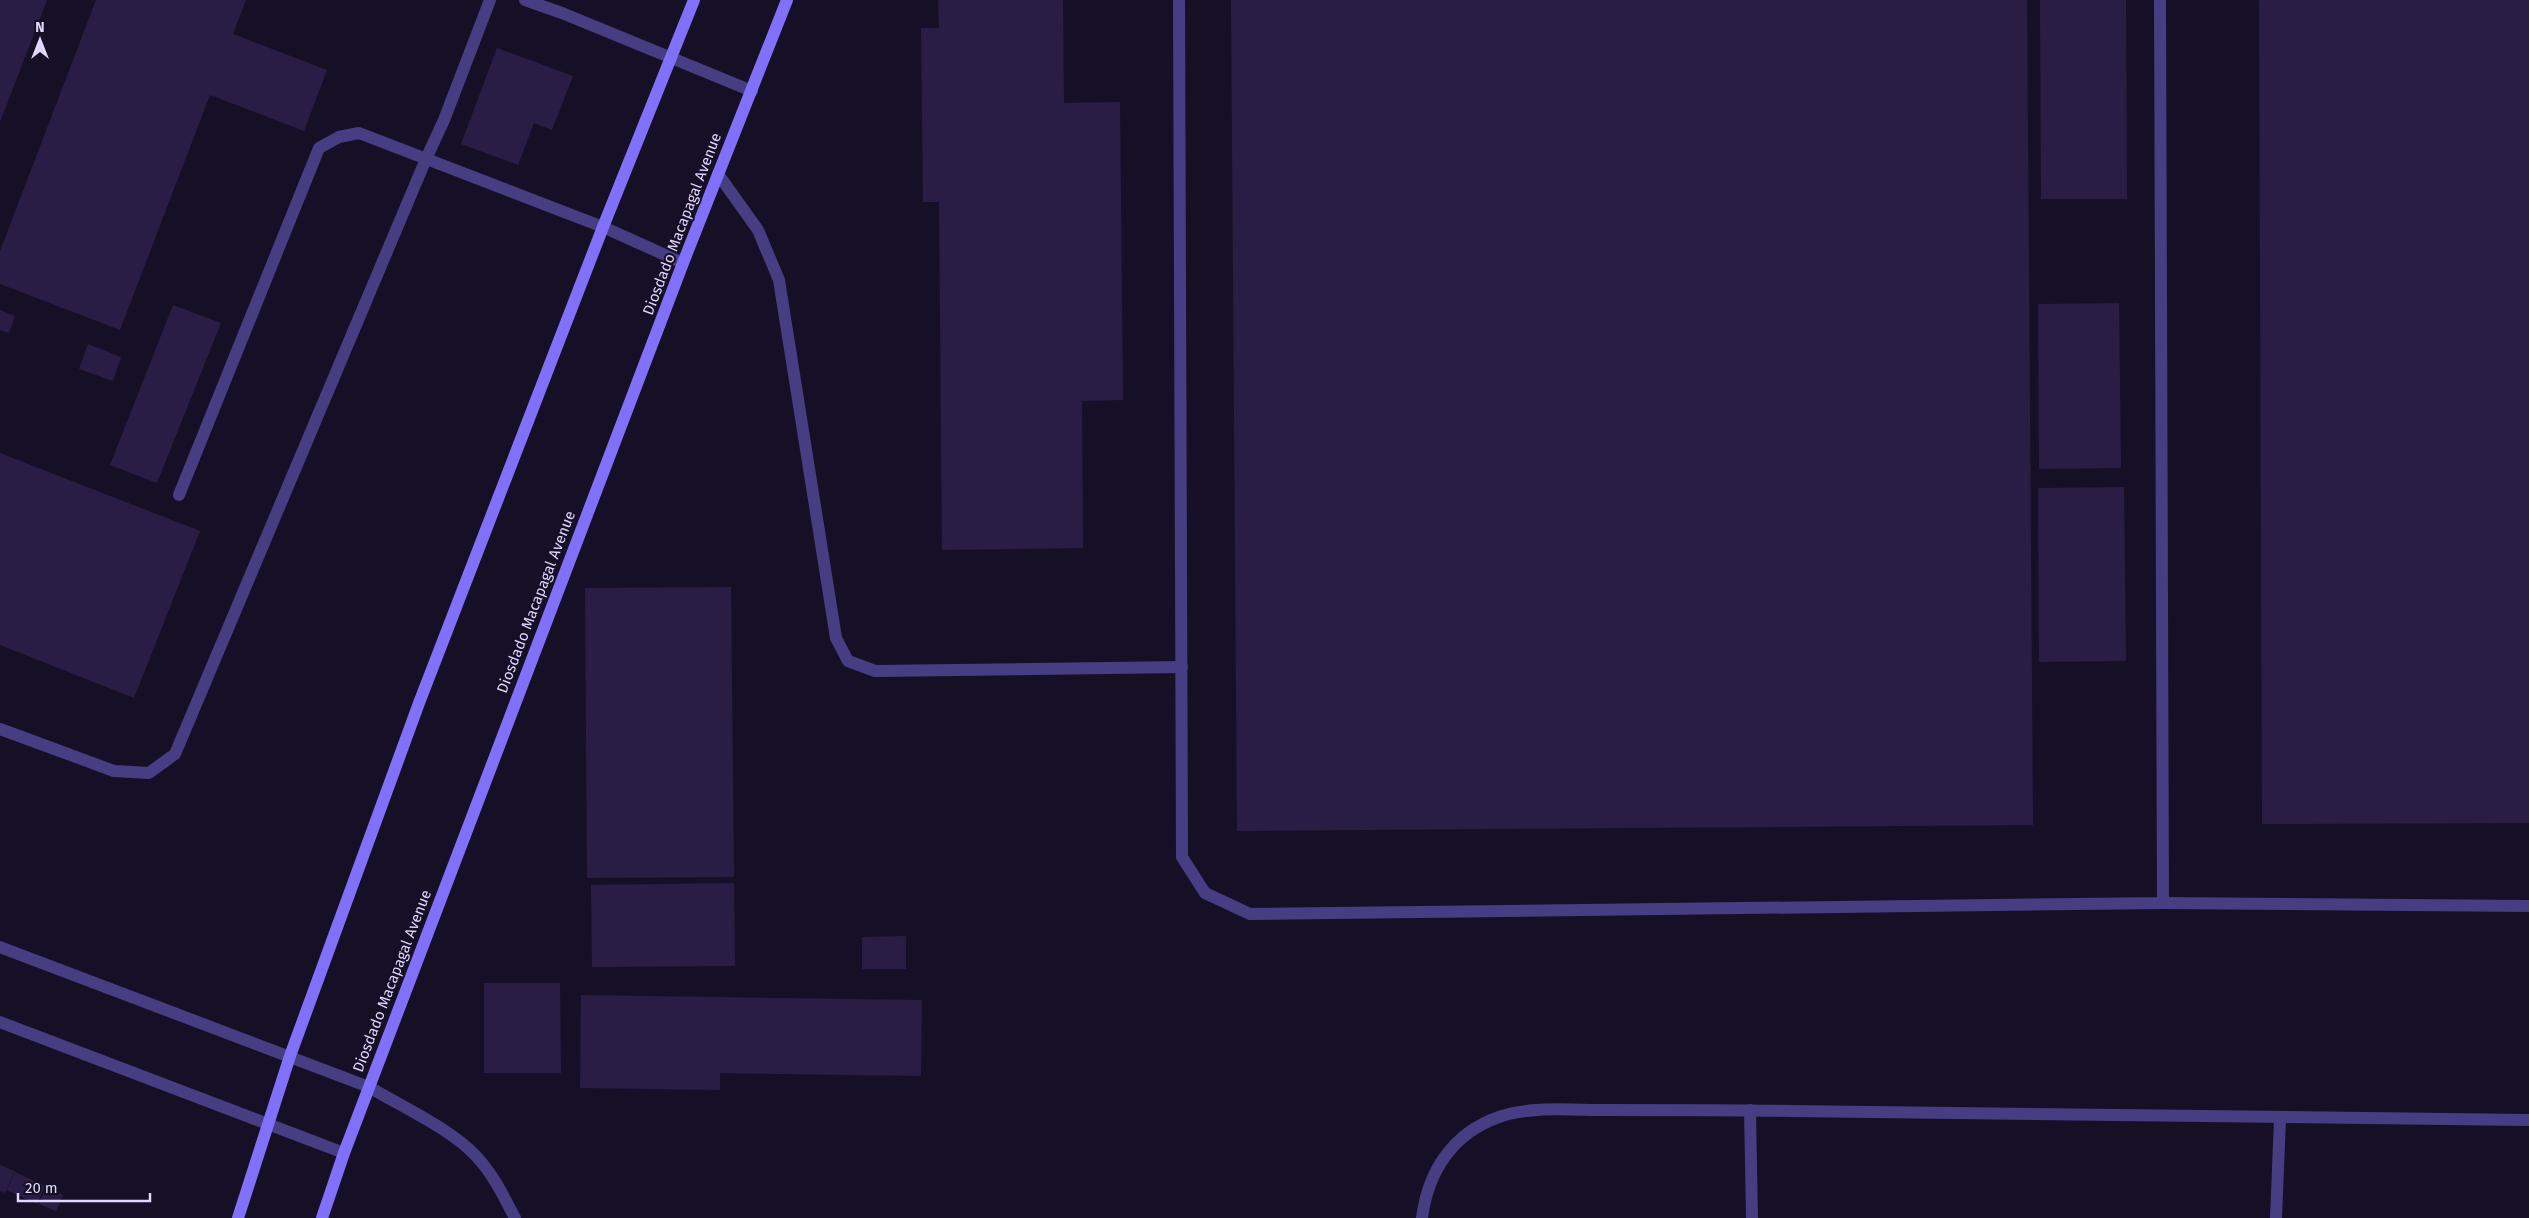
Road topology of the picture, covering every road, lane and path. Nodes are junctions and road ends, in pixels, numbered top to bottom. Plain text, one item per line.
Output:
1 (490, 0) edge
2 (525, 0) edge
3 (694, 0) edge
4 (787, 0) edge
5 (1178, 0) edge
6 (2160, 0) edge
7 (671, 59) junction
8 (752, 91) junction
9 (426, 160) junction
10 (718, 174) junction
11 (603, 227) junction
12 (683, 263) junction
13 (179, 495) dead end
14 (1182, 667) junction
15 (0, 729) edge
16 (2163, 903) junction
17 (2529, 906) edge
18 (0, 947) edge
19 (0, 1022) edge
20 (290, 1056) junction
21 (369, 1086) junction
22 (1750, 1110) junction
23 (2280, 1119) junction
24 (2529, 1120) edge
25 (268, 1124) junction
26 (344, 1153) junction
27 (238, 1218) edge
28 (322, 1218) edge
29 (515, 1218) edge
30 (1422, 1218) edge
31 (1752, 1218) edge
32 (2276, 1218) edge

1 - 9 street
2 - 7 street
3 - 7 main road
4 - 8 main road, Diosdado Macapagal Avenue
5 - 14 street
6 - 16 street
7 - 8 street
7 - 11 main road
8 - 10 main road, Diosdado Macapagal Avenue
9 - 11 street
9 - 13 street
9 - 15 street
10 - 12 main road, Diosdado Macapagal Avenue
10 - 14 street
11 - 12 street
11 - 20 main road
12 - 21 main road, Diosdado Macapagal Avenue
14 - 16 street
16 - 17 street
18 - 20 street
19 - 25 street
20 - 21 street
20 - 25 main road
21 - 26 main road, Diosdado Macapagal Avenue
21 - 29 street
22 - 23 street
22 - 30 street
22 - 31 street
23 - 24 street
23 - 32 street
25 - 26 street
25 - 27 main road
26 - 28 main road, Diosdado Macapagal Avenue

